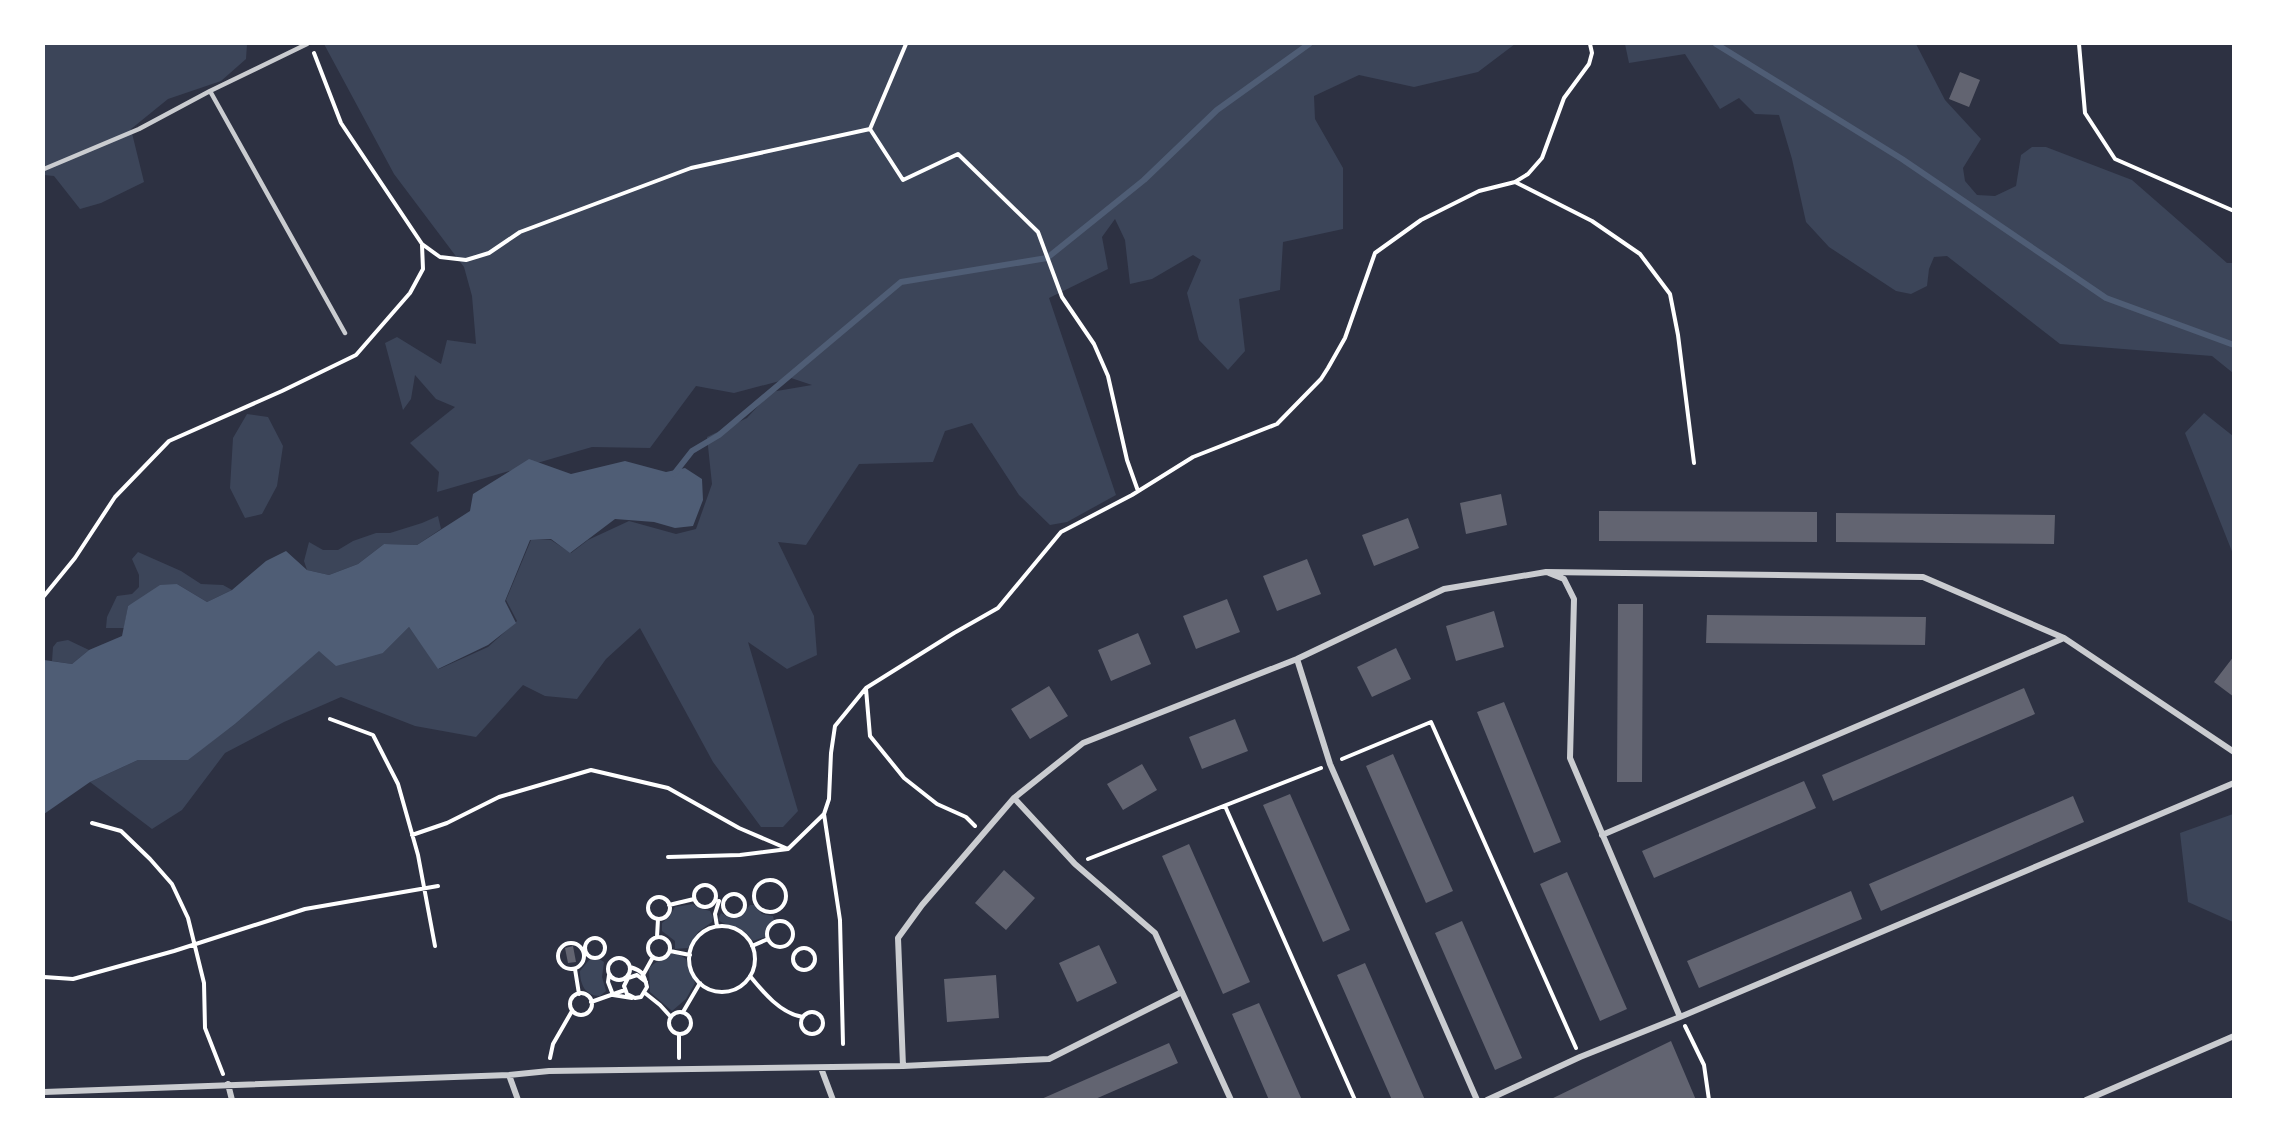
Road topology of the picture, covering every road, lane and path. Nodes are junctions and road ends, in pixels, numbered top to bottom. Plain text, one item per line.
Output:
1 (309, 44) edge
2 (906, 44) edge
3 (1590, 44) edge
4 (2079, 44) edge
5 (210, 91) junction
6 (870, 129) junction
7 (44, 169) edge
8 (1515, 182) junction
9 (2234, 211) edge
10 (422, 244) junction
11 (345, 333) dead end
12 (1694, 463) dead end
13 (1138, 491) junction
14 (1546, 572) junction
15 (44, 596) edge
16 (2064, 638) junction
17 (1297, 659) junction
18 (866, 688) junction
19 (330, 719) dead end
20 (1431, 722) dead end
21 (2234, 752) edge
22 (2234, 783) edge
23 (1014, 798) junction
24 (824, 814) junction
25 (92, 823) dead end
26 (984, 834) junction
27 (412, 835) junction
28 (1602, 835) junction
29 (788, 849) junction
30 (668, 857) dead end
31 (1075, 864) junction
32 (438, 886) dead end
33 (694, 899) junction
34 (754, 900) junction
35 (719, 901) junction
36 (745, 903) junction
37 (669, 905) junction
38 (775, 912) junction
39 (658, 919) junction
40 (777, 921) junction
41 (717, 927) junction
42 (657, 937) junction
43 (768, 939) junction
44 (789, 944) junction
45 (435, 946) dead end
46 (752, 946) junction
47 (670, 951) junction
48 (796, 951) junction
49 (585, 953) junction
50 (690, 955) junction
51 (602, 956) junction
52 (652, 957) junction
53 (611, 962) junction
54 (630, 967) junction
55 (575, 969) junction
56 (609, 974) junction
57 (643, 975) junction
58 (750, 976) junction
59 (44, 977) edge
60 (627, 978) junction
61 (700, 983) junction
62 (625, 990) junction
63 (1182, 992) junction
64 (645, 993) junction
65 (579, 994) junction
66 (613, 995) junction
67 (635, 998) junction
68 (591, 1002) junction
69 (572, 1011) junction
70 (683, 1012) junction
71 (670, 1016) junction
72 (803, 1017) junction
73 (1680, 1017) junction
74 (679, 1034) junction
75 (2234, 1036) edge
76 (843, 1044) dead end
77 (1580, 1057) junction
78 (903, 1066) junction
79 (821, 1068) junction
80 (679, 1070) junction
81 (549, 1071) junction
82 (509, 1075) junction
83 (228, 1084) junction
84 (44, 1092) edge
85 (232, 1100) edge
86 (518, 1100) edge
87 (833, 1100) edge
88 (1231, 1100) edge
89 (1355, 1100) edge
90 (1477, 1100) edge
91 (1487, 1100) edge
92 (1709, 1100) edge
93 (2086, 1100) edge

1 - 5 lane
1 - 10 path
2 - 6 path
3 - 8 path
4 - 9 path
5 - 7 lane
5 - 11 lane
6 - 10 path
6 - 13 path
8 - 12 path
8 - 13 path
10 - 15 path
13 - 18 path
14 - 16 street
14 - 17 street
14 - 28 street
16 - 21 street
16 - 28 street
17 - 23 street
17 - 90 street
18 - 24 path
18 - 26 path
19 - 27 path
20 - 77 path
22 - 73 street
23 - 26 street
23 - 31 street
24 - 29 path
24 - 76 path
25 - 83 path
26 - 78 street
27 - 29 path
27 - 45 path
28 - 73 street
29 - 30 path
31 - 63 street
31 - 89 path
32 - 59 path
33 - 35 path
33 - 35 path
33 - 37 path
34 - 36 path
34 - 38 path
34 - 38 path
35 - 36 path
35 - 36 path
35 - 41 path
37 - 39 path
37 - 39 path
38 - 40 path
39 - 42 path
40 - 43 path
40 - 44 path
41 - 46 path
41 - 50 path
42 - 47 path
42 - 52 path
43 - 44 path
43 - 46 path
44 - 48 path
46 - 58 path
47 - 50 path
47 - 52 path
48 - 48 path
49 - 51 path
49 - 51 path
49 - 55 path
49 - 55 path
50 - 61 path
51 - 53 path
52 - 57 path
53 - 54 path
53 - 56 path
54 - 57 path
54 - 60 path
55 - 65 path
56 - 60 path
56 - 66 path
57 - 60 path
57 - 64 path
58 - 61 path
58 - 72 path
60 - 62 path
61 - 70 path
62 - 66 path
62 - 67 path
63 - 78 street
63 - 88 street
64 - 67 path
64 - 71 path
65 - 68 path
65 - 69 path
66 - 67 path
66 - 68 path
68 - 69 path
69 - 81 path
70 - 71 path
70 - 74 path
71 - 74 path
72 - 72 path
73 - 77 street
73 - 92 path
74 - 80 path
75 - 93 street
77 - 91 street
78 - 79 street
79 - 80 street
79 - 87 street
80 - 81 street
81 - 82 street
82 - 83 street
82 - 86 street
83 - 84 street
83 - 85 street

